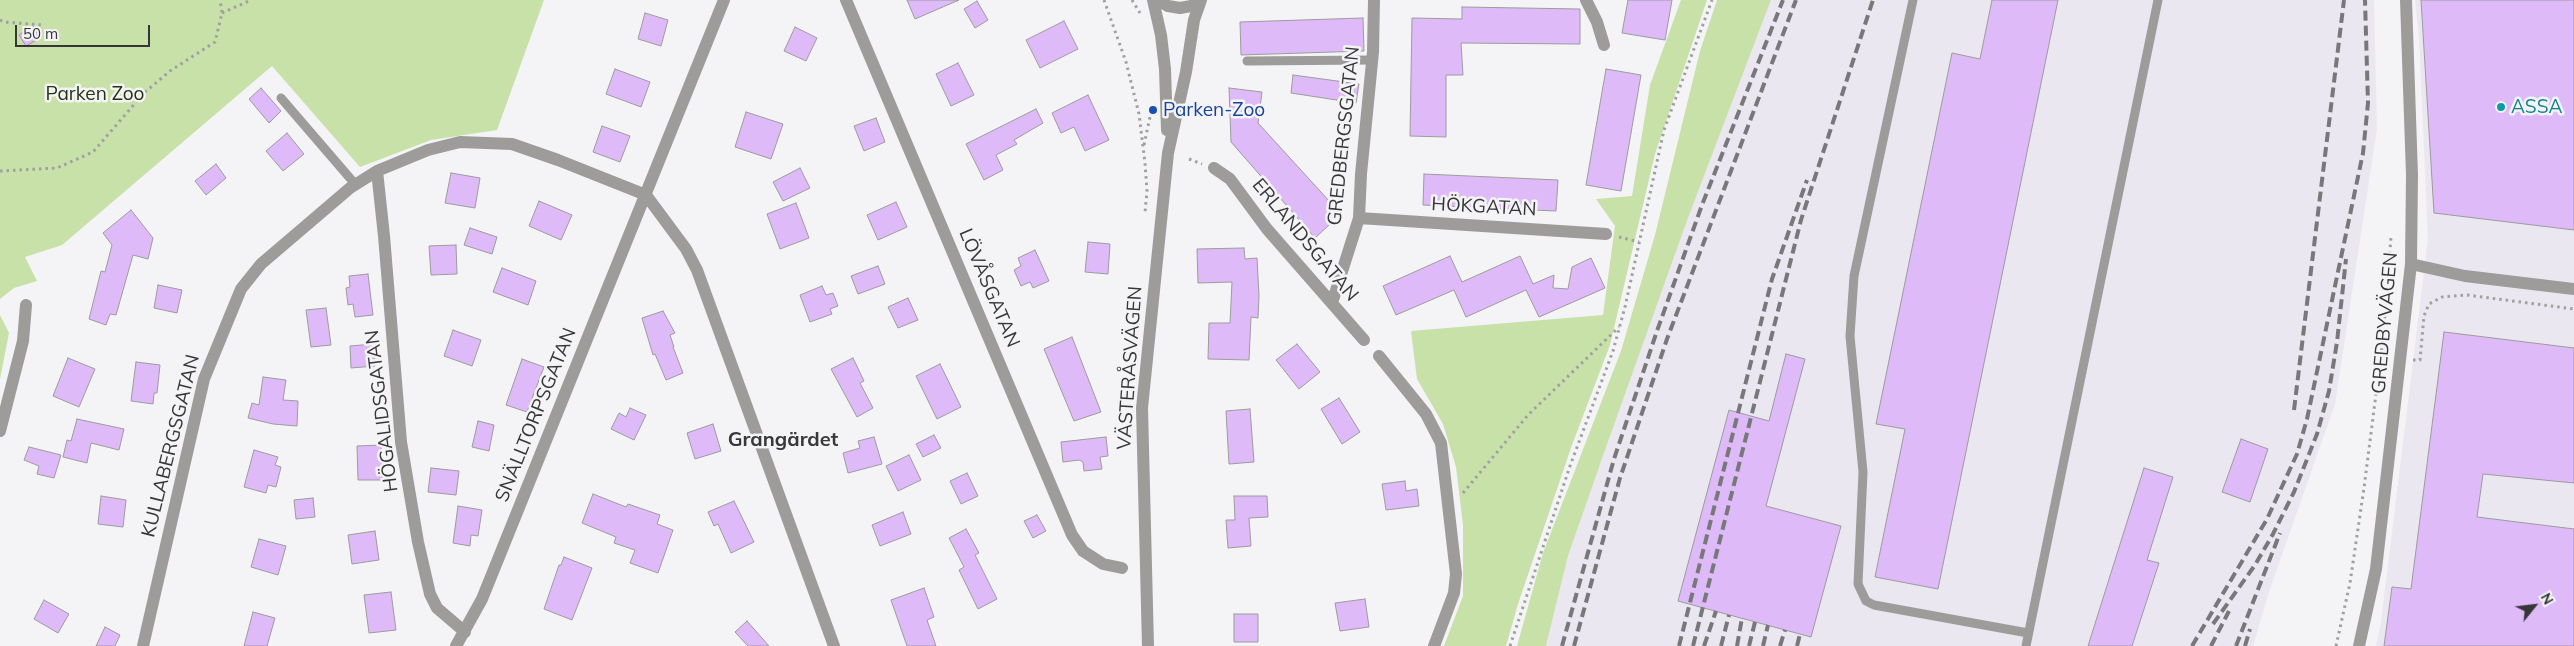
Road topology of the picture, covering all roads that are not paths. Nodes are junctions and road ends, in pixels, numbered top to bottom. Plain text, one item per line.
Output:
1 (724, 0) edge
2 (846, 0) edge
3 (1153, 0) edge
4 (1158, 0) edge
5 (1200, 0) edge
6 (1374, 0) edge
7 (1586, 0) edge
8 (1913, 0) edge
9 (2158, 0) edge
10 (2406, 0) edge
11 (1604, 45) dead end
12 (1372, 60) junction
13 (1247, 61) dead end
14 (281, 98) dead end
15 (1168, 152) junction
16 (1214, 168) dead end
17 (377, 171) junction
18 (355, 184) junction
19 (646, 195) junction
20 (1358, 218) junction
21 (1606, 234) road end
22 (2411, 264) junction
23 (2574, 289) edge
24 (1332, 303) junction
25 (26, 305) dead end
26 (1364, 340) dead end
27 (1379, 356) dead end
28 (0, 431) edge
29 (1122, 568) dead end
30 (465, 632) junction
31 (2028, 634) junction
32 (143, 646) edge
33 (456, 646) edge
34 (834, 646) edge
35 (1148, 646) edge
36 (1434, 646) edge
37 (2026, 646) edge
38 (2359, 646) edge

1 - 19 street, SNÄLLTORPSGATAN
2 - 29 street, LÖVÅSGATAN
3 - 15 street, VÄSTERÅSVÄGEN
4 - 5 street
5 - 15 street, VÄSTERÅSVÄGEN
6 - 12 street, GREDBERGSGATAN
7 - 11 street
8 - 31 lane
9 - 31 lane
10 - 22 street, GREDBYVÄGEN
12 - 13 lane
12 - 20 street, GREDBERGSGATAN
14 - 18 lane
15 - 35 street, VÄSTERÅSVÄGEN
16 - 24 street, ERLANDSGATAN
17 - 18 street, KULLABERGSGATAN
17 - 19 street
17 - 30 street, HÖGALIDSGATAN
18 - 32 street, KULLABERGSGATAN
19 - 30 street, SNÄLLTORPSGATAN
19 - 34 street
20 - 21 street, HÖKGATAN
20 - 24 street, GREDBERGSGATAN
22 - 23 street
22 - 38 street, GREDBYVÄGEN
24 - 26 street, ERLANDSGATAN
25 - 28 street
27 - 36 street
30 - 33 street, SNÄLLTORPSGATAN
31 - 37 lane

